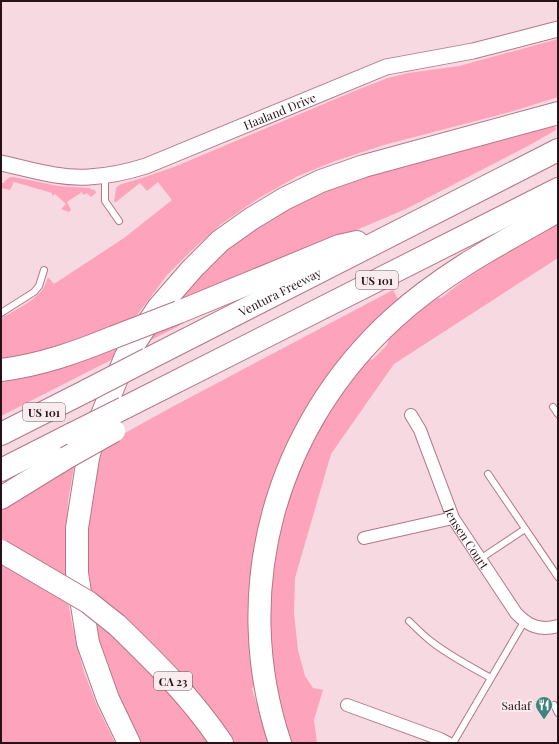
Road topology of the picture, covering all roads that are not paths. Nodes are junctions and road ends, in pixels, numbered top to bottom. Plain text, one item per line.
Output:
1 (558, 29) edge
2 (558, 113) edge
3 (558, 150) edge
4 (1, 163) edge
5 (105, 176) junction
6 (558, 189) edge
7 (558, 211) edge
8 (118, 221) dead end
9 (395, 233) junction
10 (44, 270) dead end
11 (1, 313) edge
12 (1, 370) edge
13 (195, 371) junction
14 (552, 407) dead end
15 (558, 414) edge
16 (411, 415) dead end
17 (1, 434) edge
18 (1, 470) edge
19 (488, 474) dead end
20 (1, 498) edge
21 (453, 518) junction
22 (525, 529) junction
23 (364, 538) dead end
24 (1, 551) edge
25 (480, 559) junction
26 (558, 577) edge
27 (409, 621) dead end
28 (524, 622) junction
29 (558, 626) edge
30 (491, 678) junction
31 (347, 705) dead end
32 (554, 705) dead end
33 (558, 713) edge
34 (130, 743) edge
35 (222, 743) edge
36 (280, 743) edge
37 (448, 743) edge
38 (453, 743) edge

1 - 5 street, Haaland Drive
2 - 34 highway
3 - 9 highway, Ventura Freeway / US 101
4 - 5 street, Haaland Drive
5 - 8 lane
6 - 13 highway, US 101
7 - 36 highway
9 - 12 highway, bridge
9 - 17 highway, Ventura Freeway / US 101, bridge
10 - 11 lane
13 - 18 highway, US 101, bridge
13 - 20 highway, bridge
14 - 15 lane
16 - 21 street, Jensen Court
19 - 22 lane
21 - 23 street
21 - 25 street, Jensen Court
22 - 25 lane
22 - 26 lane
24 - 35 highway, CA 23, bridge
25 - 28 street, Jensen Court
27 - 30 lane
28 - 29 street
28 - 30 lane
30 - 38 lane
31 - 37 street
32 - 33 lane

